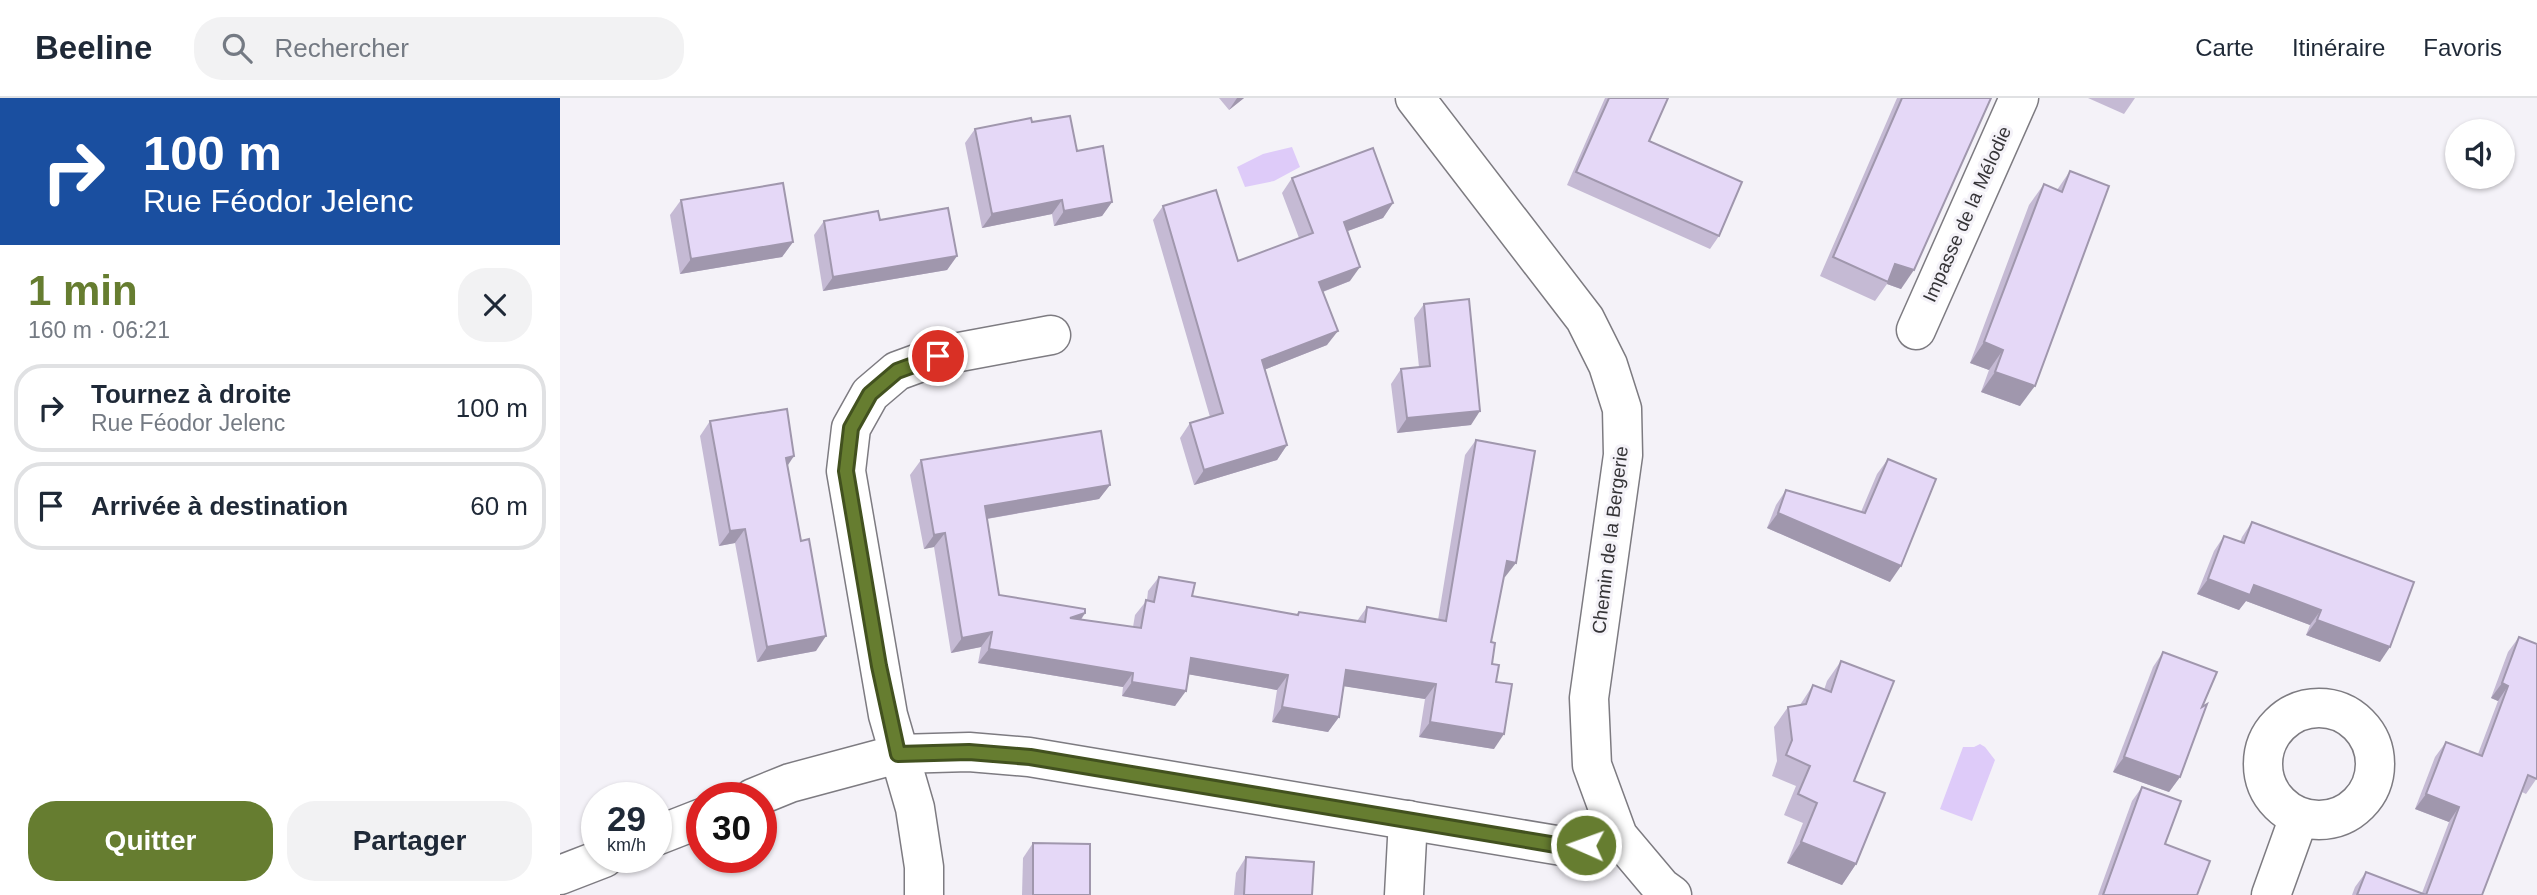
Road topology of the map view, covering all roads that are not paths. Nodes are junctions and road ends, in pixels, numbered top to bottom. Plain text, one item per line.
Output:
1 (2019, 98) edge
2 (1433, 107) edge
3 (1916, 330) dead end
4 (1051, 335) dead end
5 (898, 754) junction
6 (777, 788) edge
7 (2299, 817) dead end
8 (1408, 820) junction
9 (1618, 836) junction
10 (581, 867) edge
11 (560, 875) edge
12 (924, 895) edge
13 (1405, 895) edge
14 (1672, 895) edge
15 (2270, 895) edge

1 - 3 street, Impasse de la Mélodie
2 - 9 street, Chemin de la Bergerie
4 - 5 street
5 - 6 street
5 - 8 street
5 - 12 street
7 - 15 street
8 - 9 street
8 - 13 street
9 - 14 street, Chemin de la Bergerie
10 - 11 street

